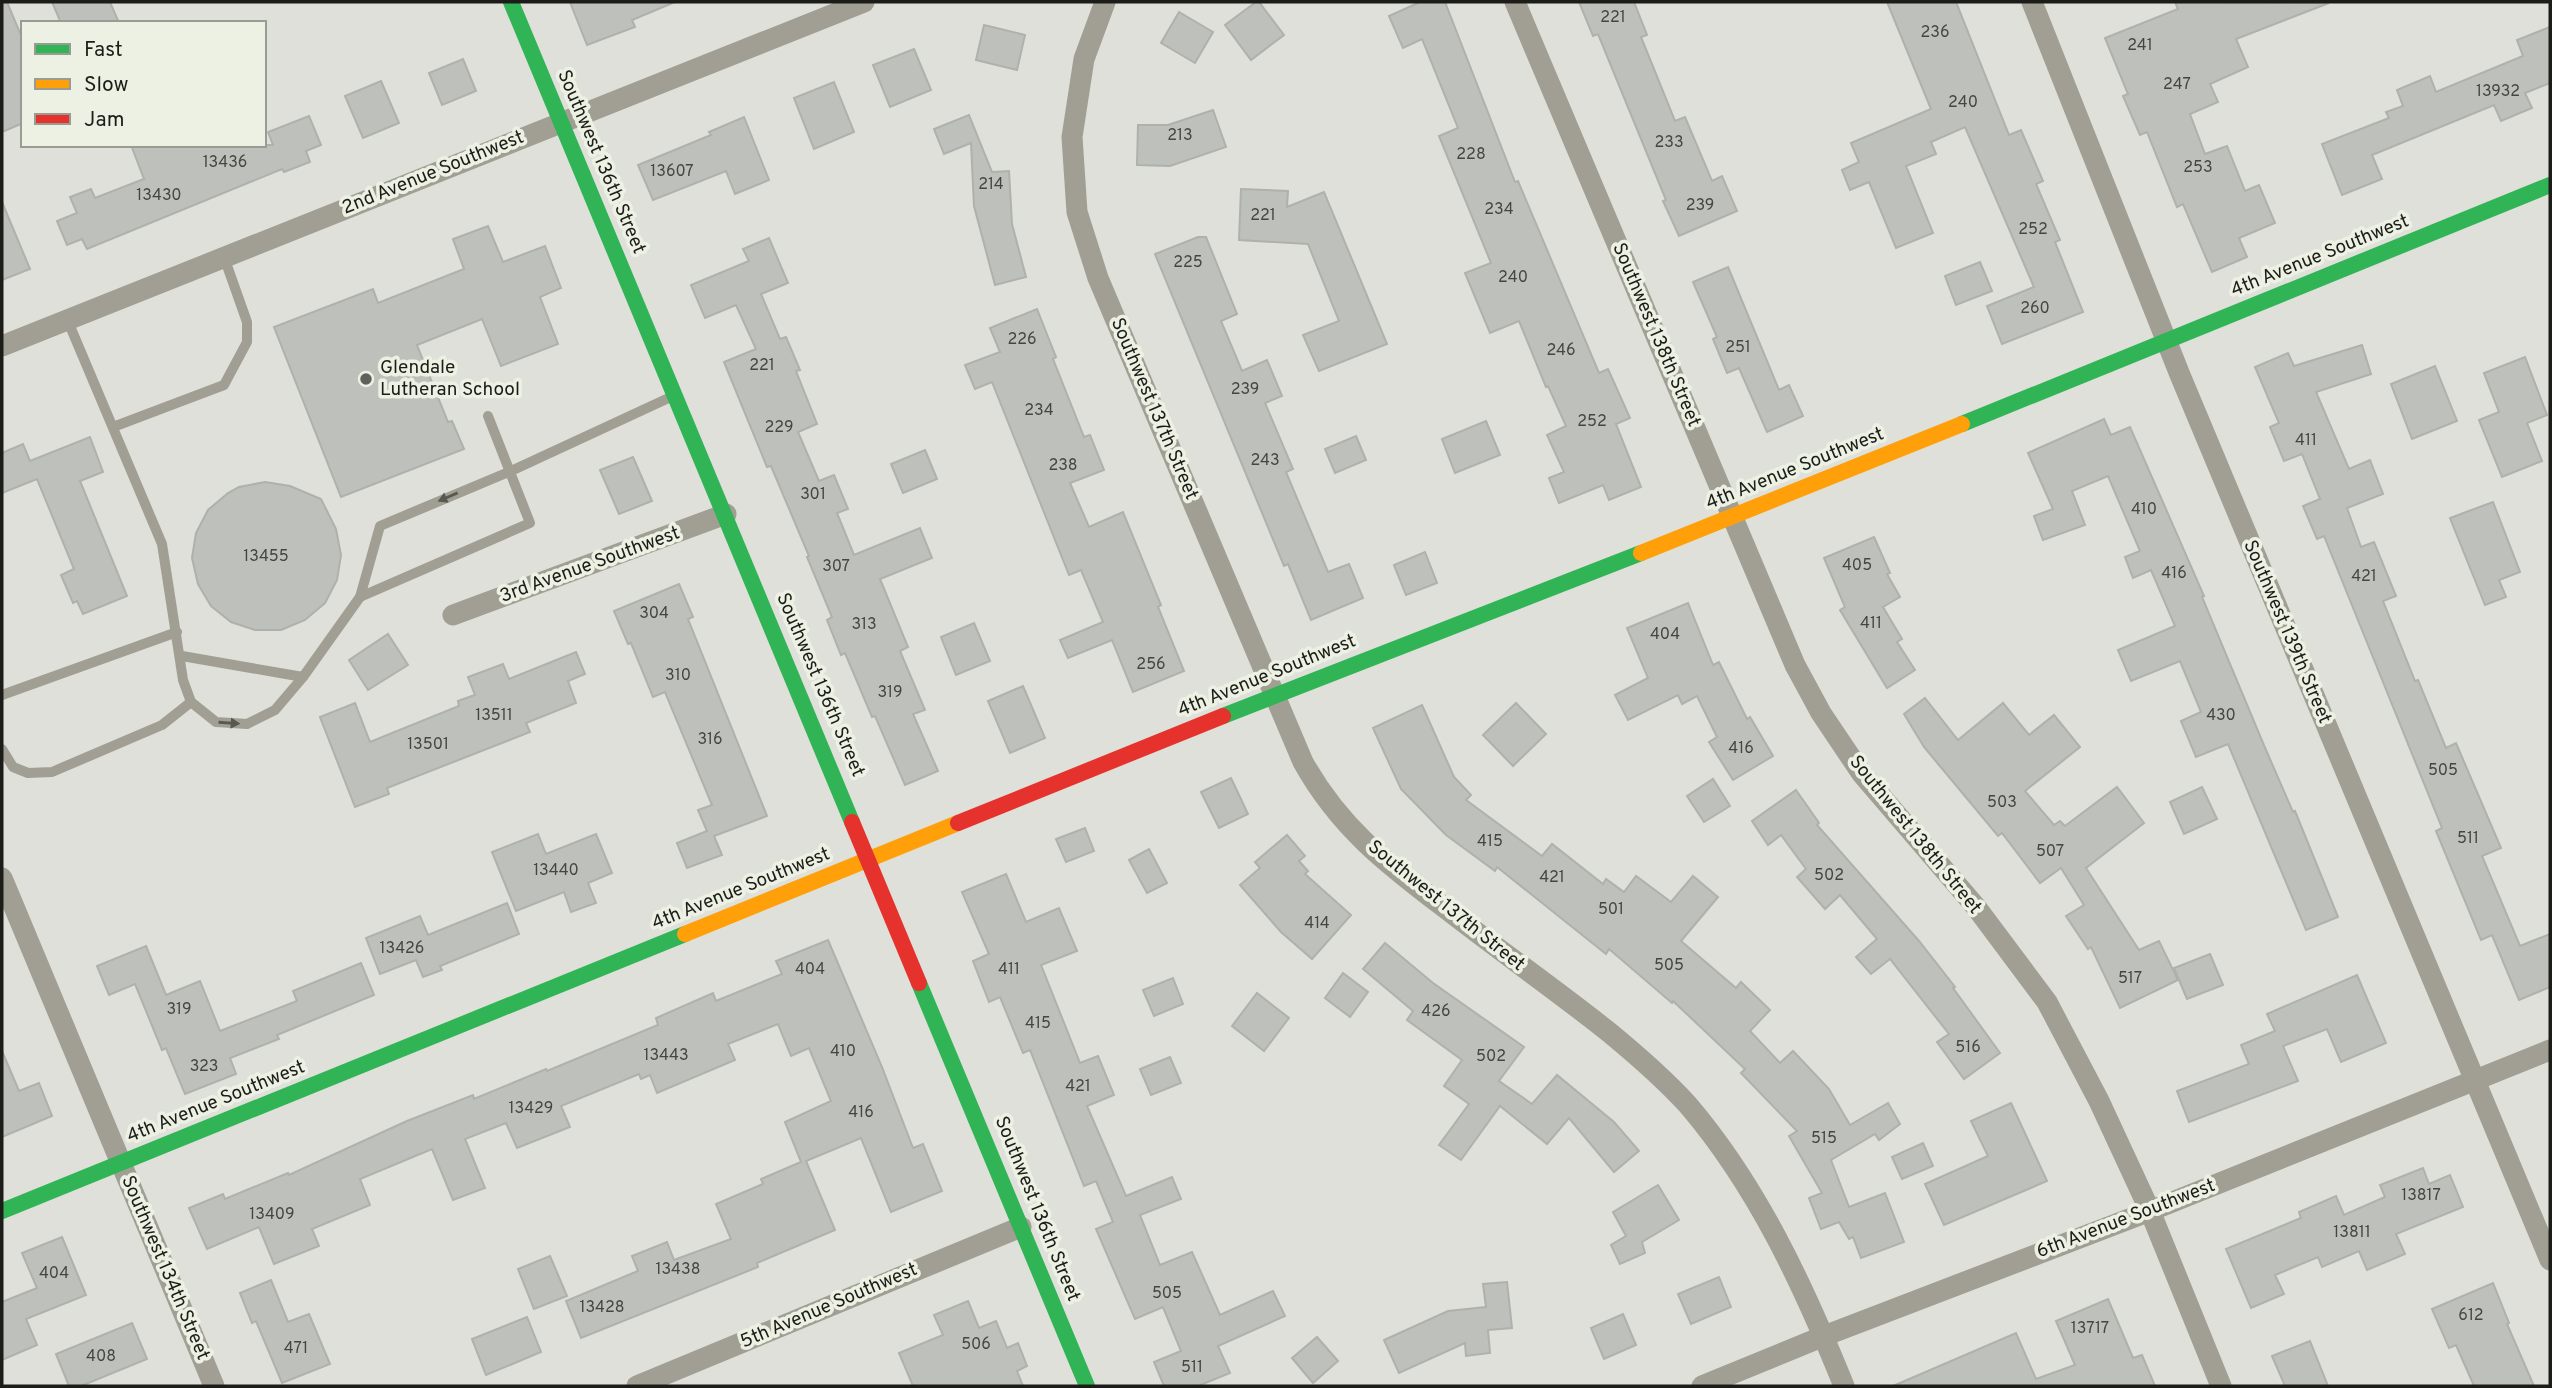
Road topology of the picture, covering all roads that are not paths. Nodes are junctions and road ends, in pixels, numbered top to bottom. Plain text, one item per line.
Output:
1 (511, 2) edge
2 (864, 2) edge
3 (1105, 2) edge
4 (1515, 2) edge
5 (2032, 2) edge
6 (561, 122) junction
7 (2550, 185) edge
8 (224, 257) junction
9 (67, 319) junction
10 (2166, 341) junction
11 (2, 345) edge
12 (676, 395) junction
13 (488, 416) dead end
14 (113, 428) junction
15 (511, 471) junction
16 (726, 514) junction
17 (1733, 517) junction
18 (360, 597) junction
19 (453, 615) dead end
20 (177, 632) junction
21 (182, 656) junction
22 (303, 677) junction
23 (1276, 694) junction
24 (2, 695) edge
25 (191, 702) junction
26 (2, 749) edge
27 (869, 860) junction
28 (2, 878) edge
29 (2550, 1050) edge
30 (2474, 1082) junction
31 (121, 1163) junction
32 (2, 1211) edge
33 (2150, 1211) junction
34 (1021, 1227) junction
35 (2550, 1260) edge
36 (1824, 1336) junction
37 (214, 1386) edge
38 (637, 1386) edge
39 (1087, 1386) edge
40 (1702, 1386) edge
41 (1844, 1386) edge
42 (2221, 1386) edge

1 - 6 street, Southwest 136th Street
2 - 6 street, 2nd Avenue Southwest
3 - 23 street, Southwest 137th Street
4 - 17 street, Southwest 138th Street
5 - 10 street, Southwest 139th Street
6 - 8 street, 2nd Avenue Southwest
6 - 12 street, Southwest 136th Street
7 - 10 street, 4th Avenue Southwest
8 - 9 street, 2nd Avenue Southwest
8 - 14 lane
9 - 11 street, 2nd Avenue Southwest
9 - 14 lane
10 - 17 street, 4th Avenue Southwest
10 - 30 street, Southwest 139th Street
12 - 15 lane
12 - 16 street, Southwest 136th Street
13 - 15 lane
14 - 20 lane
15 -> 18 lane
15 - 18 lane
16 - 19 street, 3rd Avenue Southwest
16 - 27 street, Southwest 136th Street
17 - 23 street, 4th Avenue Southwest
17 - 33 street, Southwest 138th Street
18 - 22 lane
20 - 21 lane
20 - 24 lane
21 - 22 lane
21 - 25 lane
25 -> 22 lane
23 - 27 street, 4th Avenue Southwest
23 - 36 street, Southwest 137th Street
25 - 26 lane
27 - 31 street, 4th Avenue Southwest
27 - 34 street, Southwest 136th Street
28 - 31 street, Southwest 134th Street
29 - 30 street, 6th Avenue Southwest
30 - 33 street, 6th Avenue Southwest
30 - 35 street, Southwest 139th Street
31 - 32 street, 4th Avenue Southwest
31 - 37 street, Southwest 134th Street
33 - 36 street, 6th Avenue Southwest
33 - 42 street, Southwest 138th Street
34 - 38 street, 5th Avenue Southwest
34 - 39 street, Southwest 136th Street
36 - 40 street, 6th Avenue Southwest
36 - 41 street, Southwest 137th Street

